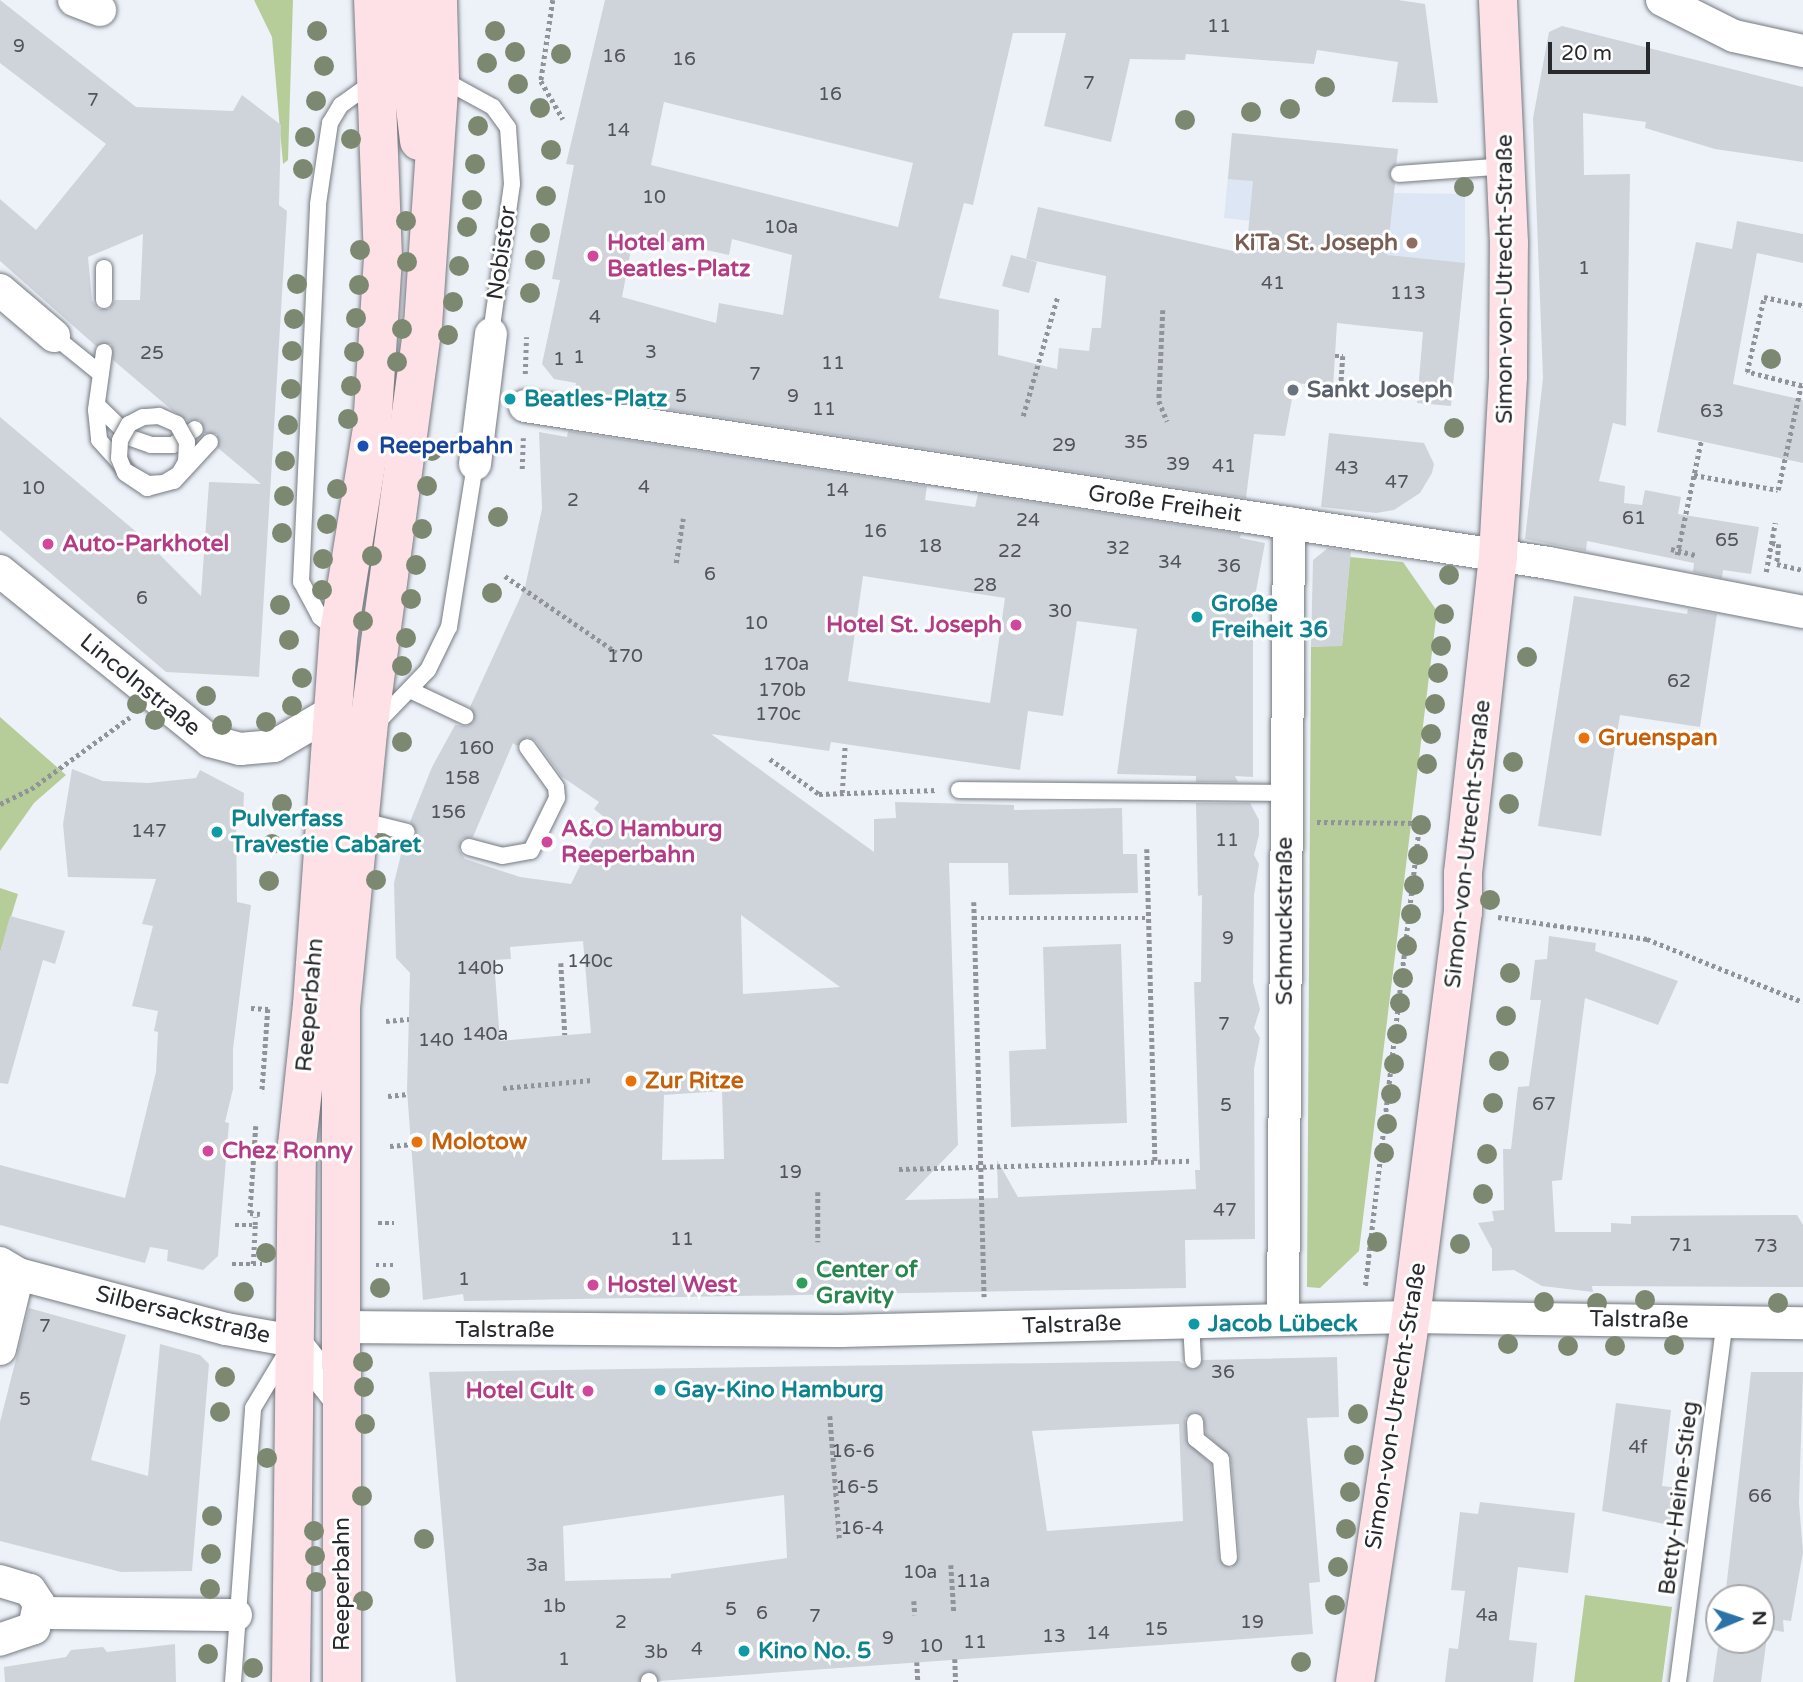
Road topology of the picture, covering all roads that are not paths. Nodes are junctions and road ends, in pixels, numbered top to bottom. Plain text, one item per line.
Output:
1 (373, 0) edge
2 (402, 0) edge
3 (438, 0) edge
4 (459, 0) edge
5 (1497, 0) edge
6 (1662, 0) edge
7 (1803, 51) edge
8 (378, 79) junction
9 (427, 90) junction
10 (1507, 166) junction
11 (1399, 174) dead end
12 (104, 268) dead end
13 (0, 289) edge
14 (104, 300) dead end
15 (491, 334) joint
16 (54, 336) joint
17 (104, 352) dead end
18 (101, 374) junction
19 (97, 405) junction
20 (525, 406) road end
21 (195, 429) dead end
22 (210, 442) dead end
23 (475, 464) joint
24 (1289, 523) junction
25 (1498, 556) junction
26 (0, 571) edge
27 (1803, 612) edge
28 (339, 632) junction
29 (412, 691) junction
30 (332, 712) junction
31 (465, 716) dead end
32 (368, 732) junction
33 (527, 747) dead end
34 (959, 790) dead end
35 (1286, 807) junction
36 (359, 820) junction
37 (407, 832) dead end
38 (469, 847) dead end
39 (9, 1268) edge
40 (1411, 1317) junction
41 (1283, 1320) junction
42 (1725, 1321) junction
43 (1191, 1322) junction
44 (1803, 1323) edge
45 (341, 1328) junction
46 (294, 1341) junction
47 (0, 1349) edge
48 (1193, 1360) dead end
49 (342, 1402) junction
50 (1195, 1422) dead end
51 (1229, 1558) dead end
52 (0, 1581) edge
53 (39, 1613) junction
54 (236, 1615) junction
55 (0, 1640) edge
56 (233, 1682) edge
57 (291, 1682) edge
58 (342, 1682) edge
59 (1355, 1682) edge
60 (1678, 1682) edge

1 - 8 main road, Reeperbahn
2 - 9 main road
3 - 9 main road
4 - 9 main road
5 - 10 main road, Simon-von-Utrecht-Straße
6 - 7 street
8 - 9 main road
8 - 28 main road, Reeperbahn
8 - 28 lane
9 - 15 lane, Nobistor
9 - 32 main road, Reeperbahn
10 - 11 lane
10 - 25 main road, Simon-von-Utrecht-Straße
12 - 14 lane
13 - 16 street
15 - 23 street, Nobistor
16 - 18 lane
17 - 18 lane
18 - 19 lane
19 - 21 lane
19 - 22 lane, bridge
20 - 24 street, Große Freiheit
23 - 29 lane
24 - 25 street, Große Freiheit
24 - 35 street, Schmuckstraße
25 - 27 street, Große Freiheit
25 - 40 main road, Simon-von-Utrecht-Straße
26 - 30 street, Lincolnstraße
28 - 30 main road, Reeperbahn
29 - 31 lane
29 - 32 lane
30 - 46 main road, Reeperbahn
32 - 36 main road, Reeperbahn
33 - 38 lane
34 - 35 lane
35 - 41 street, Schmuckstraße
36 - 37 lane
36 - 45 main road, Reeperbahn
39 - 46 street, Silbersackstraße
39 - 47 street
40 - 41 street, Talstraße
40 - 42 street, Talstraße
40 - 59 main road, Simon-von-Utrecht-Straße
41 - 43 street, Talstraße
42 - 44 street, Talstraße
42 - 60 lane, Betty-Heine-Stieg
43 - 45 street, Talstraße
43 - 48 lane
45 - 49 main road, Reeperbahn
46 - 49 street, Silbersackstraße
46 - 54 lane
46 - 57 main road, Reeperbahn
49 - 58 main road, Reeperbahn
50 - 51 lane
52 - 53 street
53 - 54 street
53 - 55 street
54 - 56 lane

